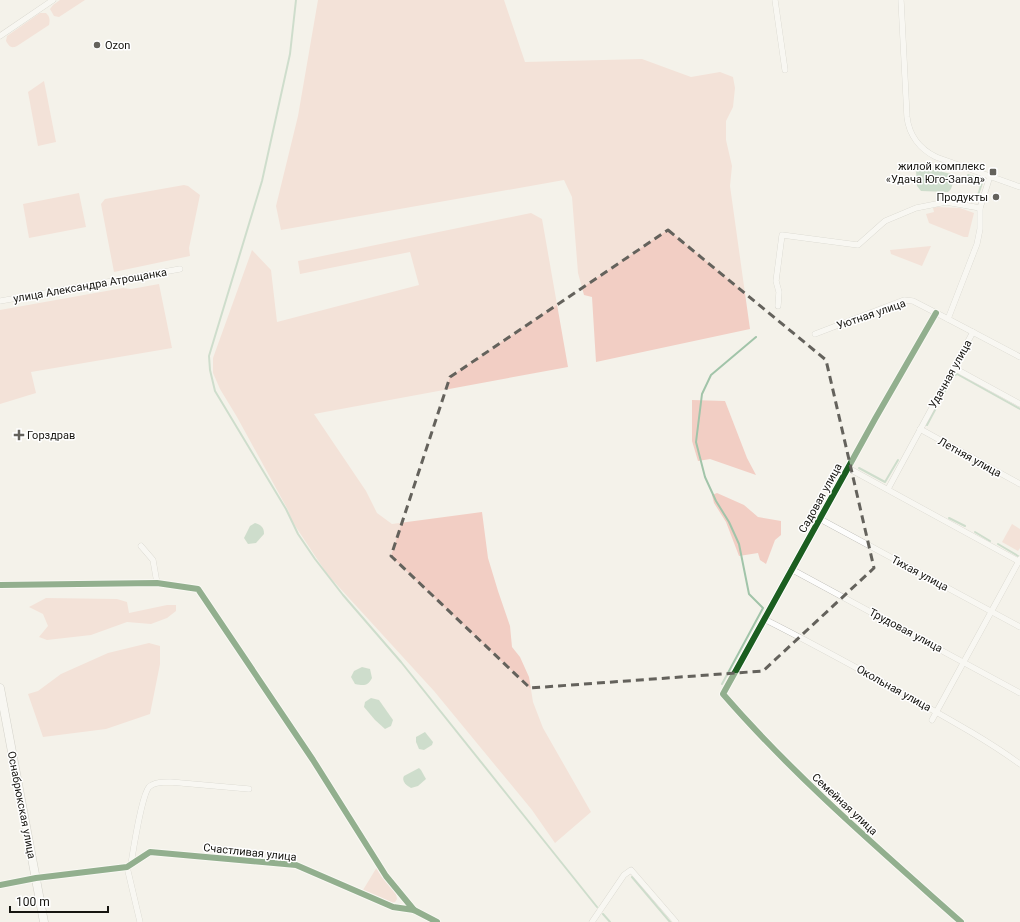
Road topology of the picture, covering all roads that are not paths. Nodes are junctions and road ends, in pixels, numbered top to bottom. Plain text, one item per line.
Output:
1 (54, 0) edge
2 (775, 0) edge
3 (901, 0) edge
4 (0, 36) edge
5 (785, 70) dead end
6 (990, 176) junction
7 (1020, 187) edge
8 (980, 208) junction
9 (180, 269) dead end
10 (0, 301) edge
11 (778, 306) dead end
12 (936, 313) junction
13 (948, 319) junction
14 (973, 332) junction
15 (815, 334) dead end
16 (1020, 357) edge
17 (954, 368) junction
18 (1020, 404) edge
19 (920, 429) junction
20 (848, 468) junction
21 (1020, 484) edge
22 (888, 489) junction
23 (820, 519) junction
24 (142, 546) dead end
25 (1020, 561) edge
26 (791, 568) junction
27 (157, 582) junction
28 (0, 585) edge
29 (991, 611) junction
30 (764, 618) junction
31 (1020, 627) edge
32 (964, 661) junction
33 (0, 688) edge
34 (1020, 693) edge
35 (723, 694) joint
36 (936, 712) junction
37 (932, 720) dead end
38 (1020, 764) edge
39 (249, 789) dead end
40 (129, 865) junction
41 (36, 878) junction
42 (0, 885) edge
43 (414, 910) junction
44 (44, 922) edge
45 (140, 922) edge
46 (437, 922) edge
47 (592, 922) edge
48 (676, 922) edge
49 (961, 922) edge

1 - 4 street
2 - 5 street
3 - 6 street
6 - 7 street
6 - 8 street
8 - 11 street
8 - 13 street
9 - 10 street, улица Александра Атрощанка
12 - 13 street, Уютная улица
12 - 15 street, Уютная улица
12 - 20 street, Садовая улица
13 - 14 street, Удачная улица
14 - 16 street
14 - 17 street, Удачная улица
17 - 18 street
17 - 19 street, Удачная улица
19 - 21 street, Летняя улица
19 - 22 street, Удачная улица
20 - 22 street, Садовая улица
20 - 23 street, Садовая улица
22 - 25 street, Садовая улица
23 - 26 street, Садовая улица
23 - 29 street, Тихая улица
24 - 27 street
25 - 29 street
26 - 30 street, Садовая улица
26 - 32 street, Трудовая улица
27 - 28 street
27 - 43 street
29 - 31 street, Тихая улица
29 - 32 street
30 - 35 street, Садовая улица
30 - 36 street, Окольная улица
32 - 34 street, Трудовая улица
32 - 36 street
33 - 41 street, Оснабрюкская улица
35 - 49 street, Семейная улица
36 - 37 street
36 - 38 street, Окольная улица
39 - 40 street
40 - 41 street
40 - 43 street, Счастливая улица
40 - 45 street
41 - 42 street
41 - 44 street, Оснабрюкская улица
43 - 46 street, Счастливая улица
47 - 48 street

